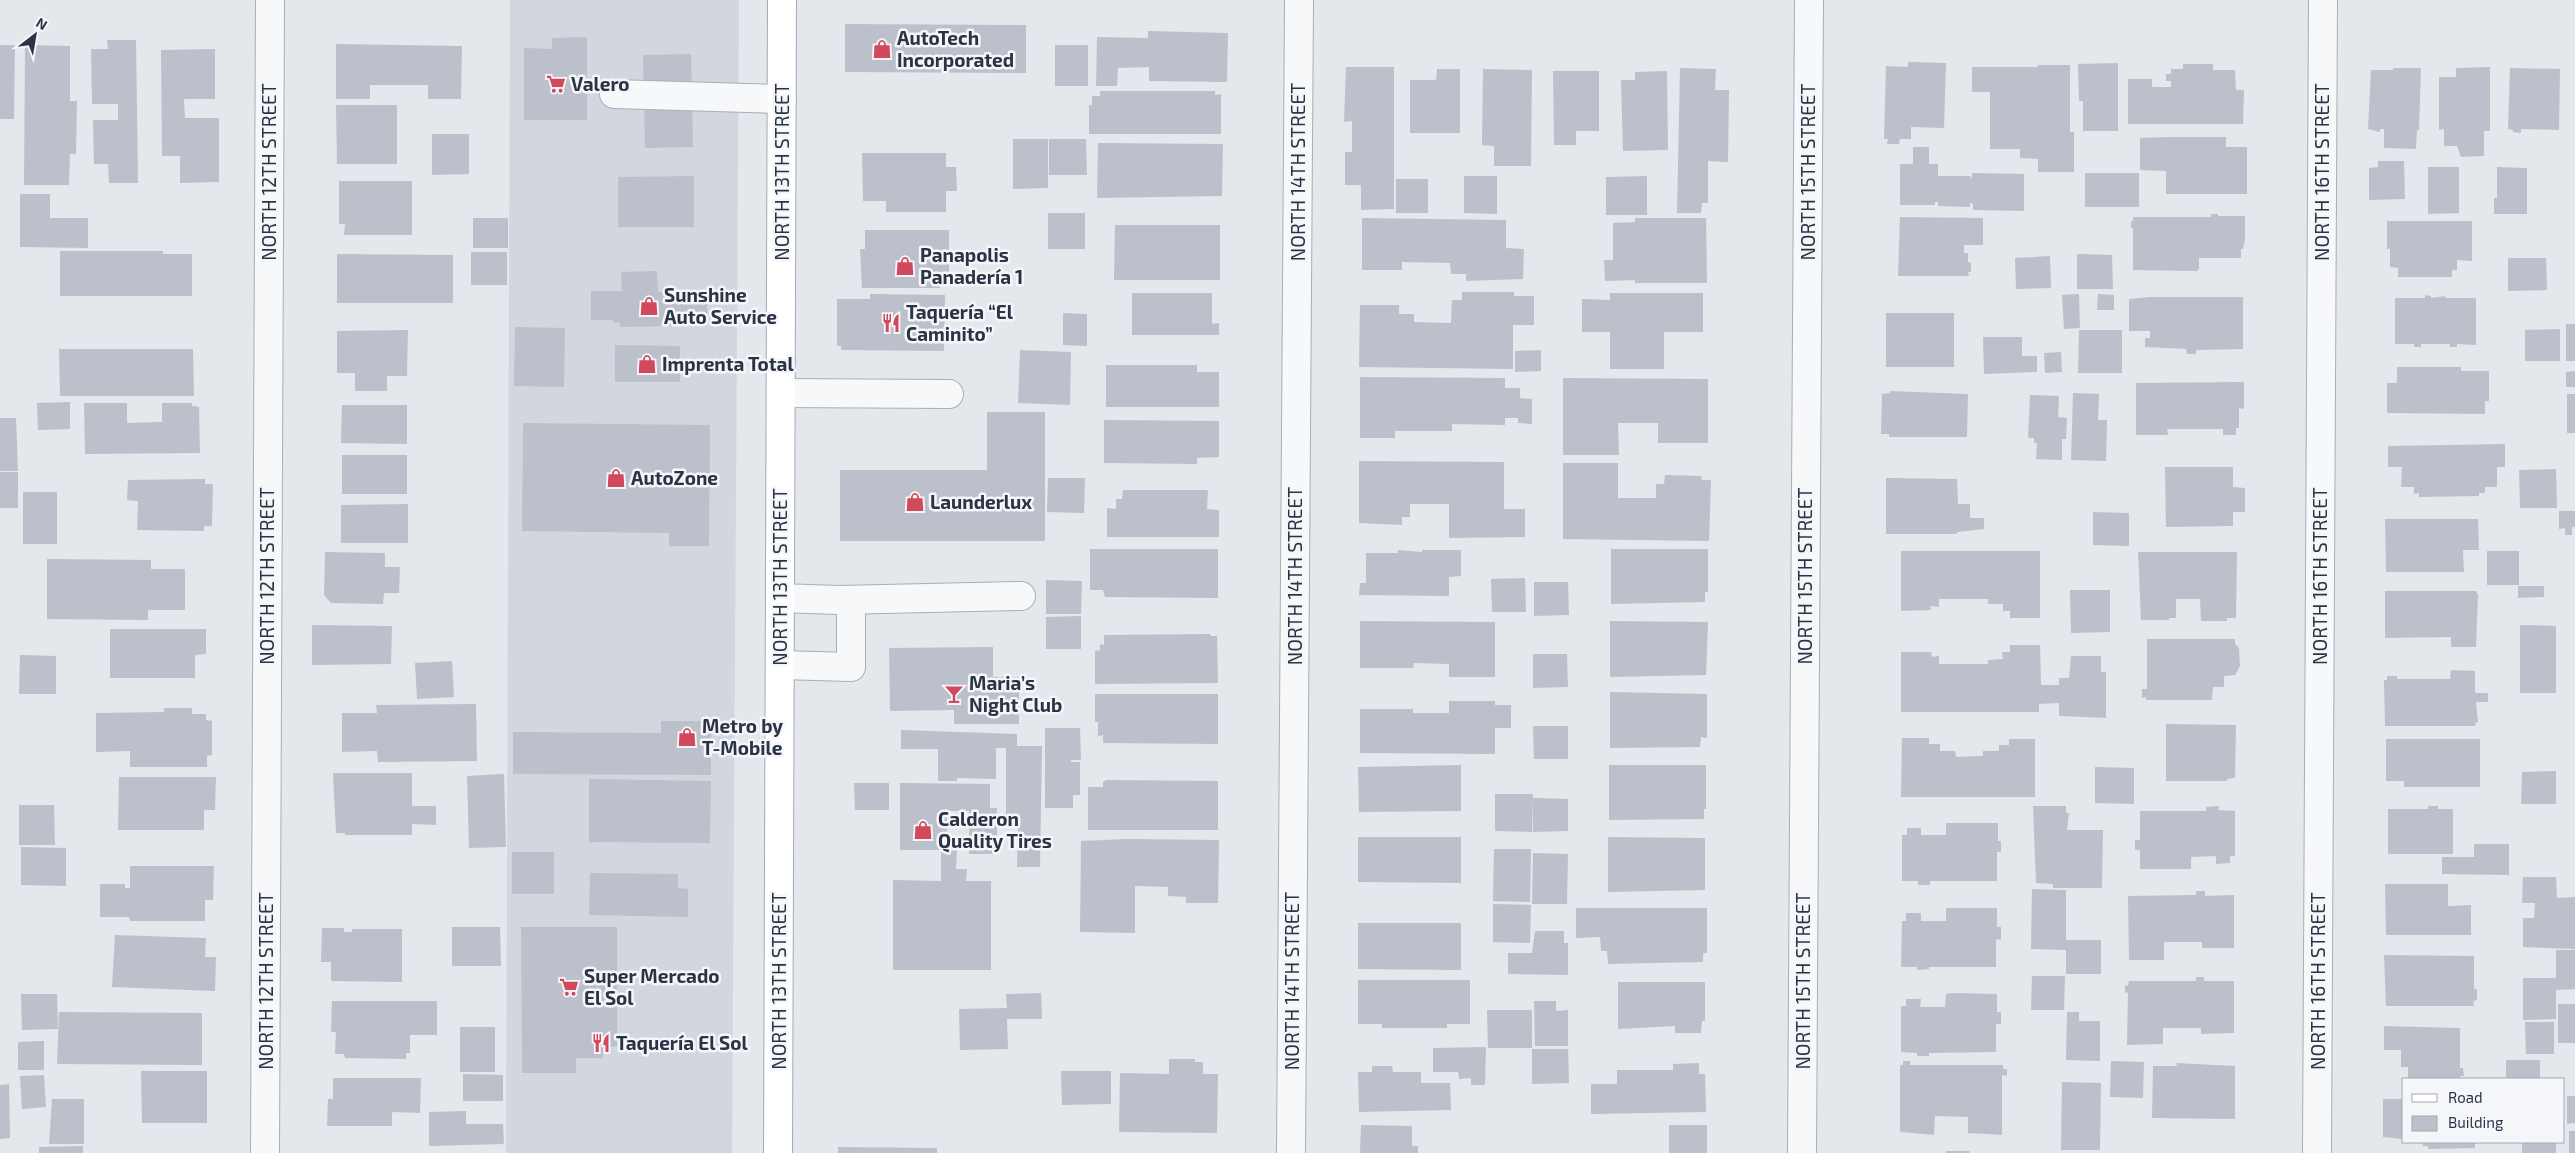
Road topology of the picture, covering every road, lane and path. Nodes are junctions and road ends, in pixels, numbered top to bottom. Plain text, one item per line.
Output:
1 (270, 0) edge
2 (782, 0) edge
3 (1299, 0) edge
4 (1809, 0) edge
5 (2323, 0) edge
6 (614, 94) dead end
7 (782, 99) junction
8 (781, 393) junction
9 (950, 394) dead end
10 (1022, 596) dead end
11 (780, 598) junction
12 (851, 600) junction
13 (780, 665) junction
14 (265, 1153) edge
15 (778, 1153) edge
16 (1291, 1153) edge
17 (1802, 1153) edge
18 (2317, 1153) edge

1 - 14 street, NORTH 12TH STREET
2 - 7 main road, NORTH 13TH STREET
3 - 16 street, NORTH 14TH STREET
4 - 17 street, NORTH 15TH STREET
5 - 18 street, NORTH 16TH STREET
6 - 7 street
7 - 8 main road, NORTH 13TH STREET
8 - 9 street
8 - 11 main road, NORTH 13TH STREET
10 - 12 street
11 - 12 street
11 - 13 main road, NORTH 13TH STREET
12 - 13 street
13 - 15 main road, NORTH 13TH STREET

